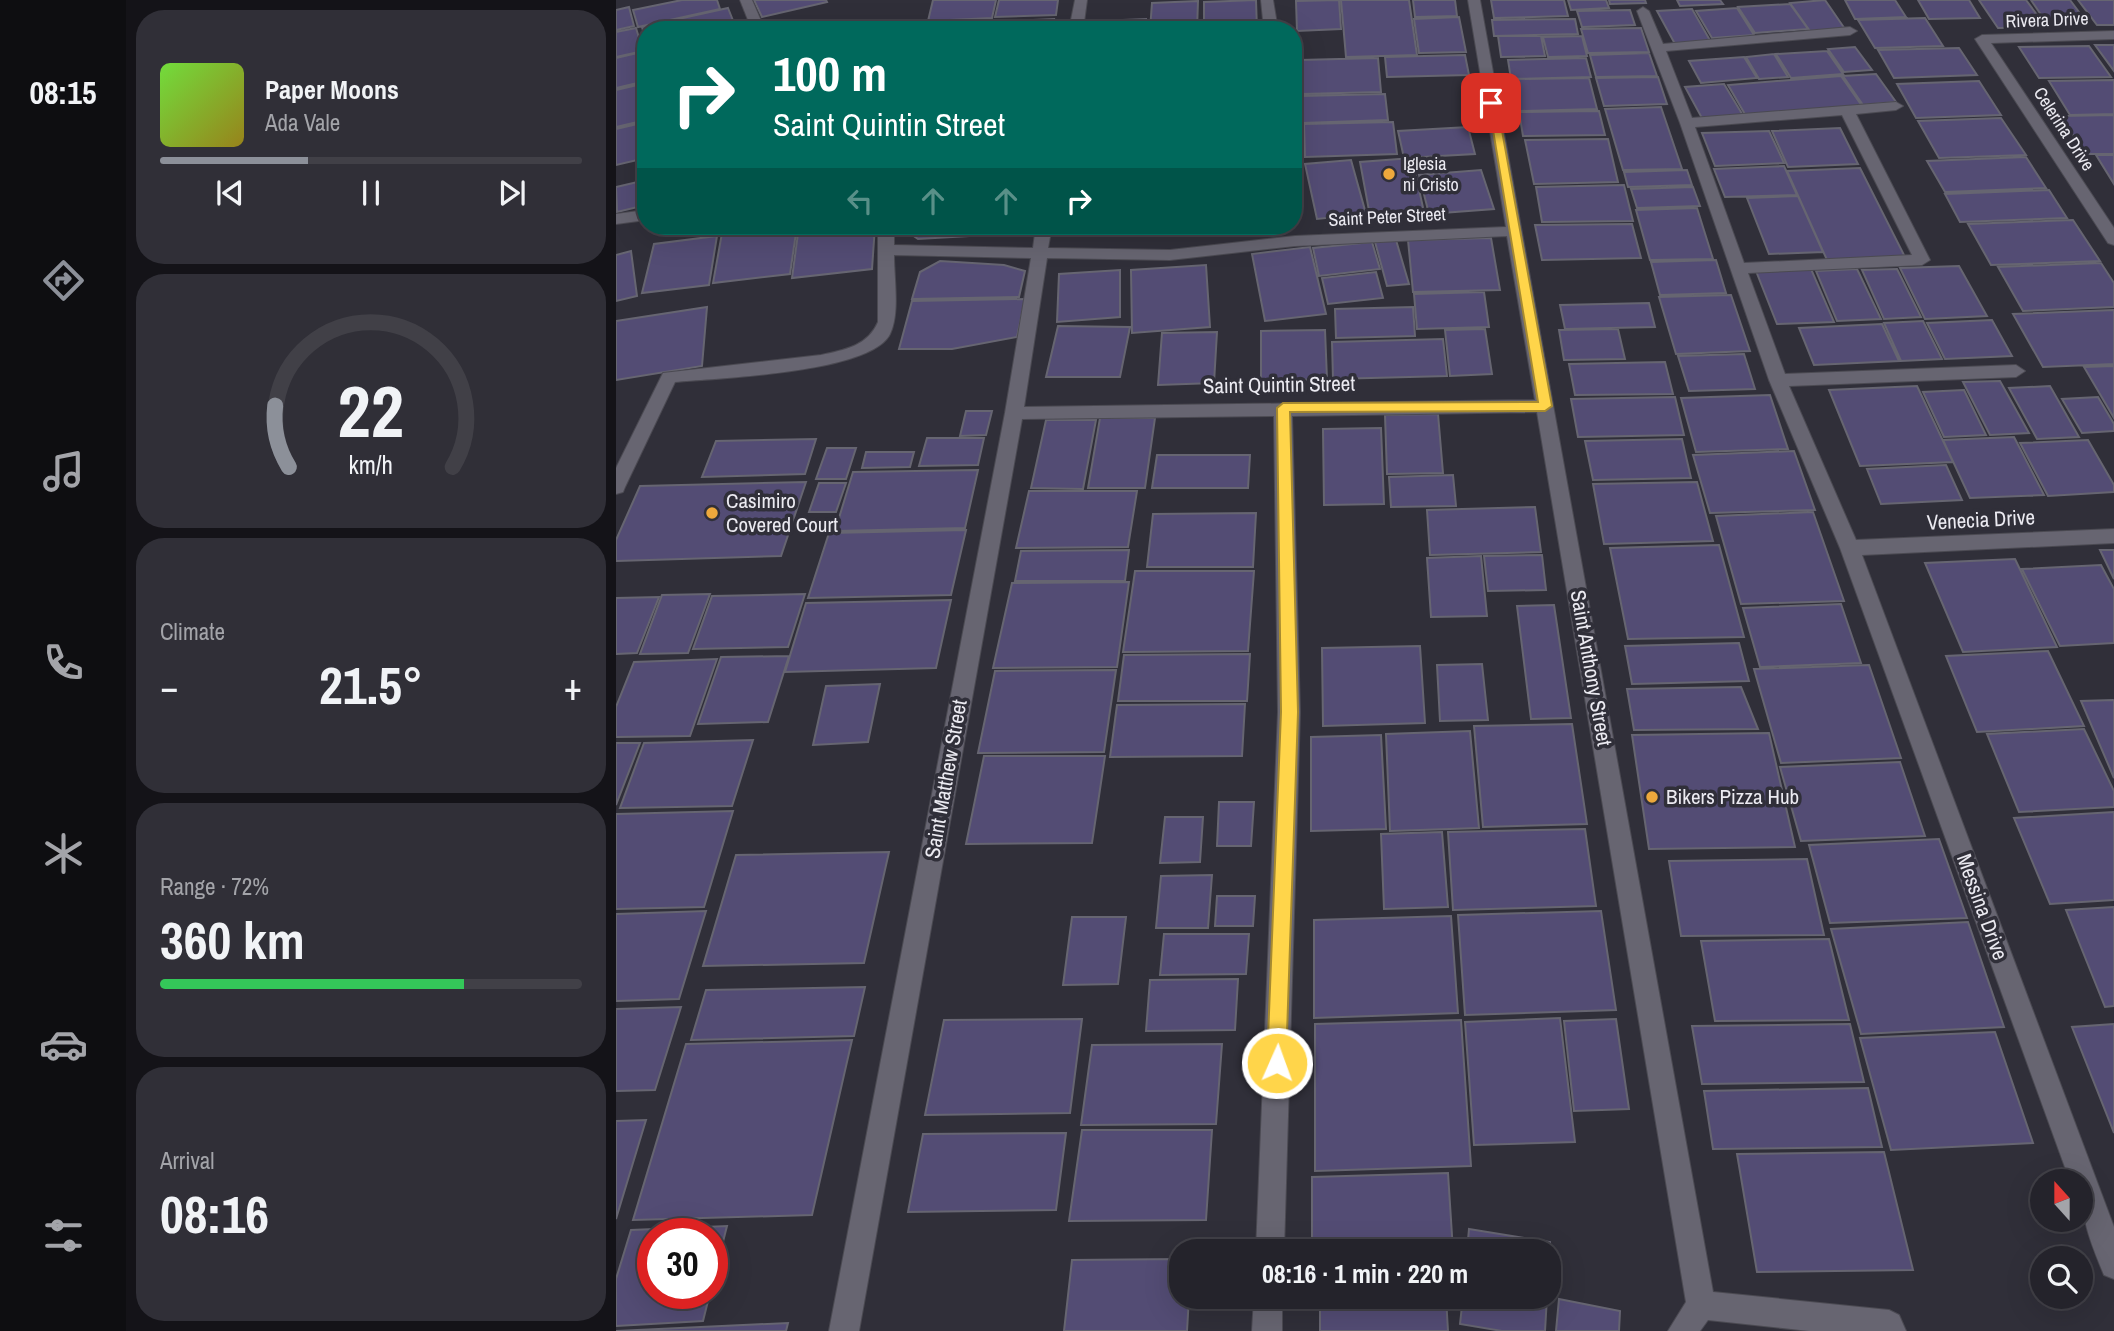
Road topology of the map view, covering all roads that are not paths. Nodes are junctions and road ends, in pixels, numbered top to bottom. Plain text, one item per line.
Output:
1 (746, 0) edge
2 (1081, 0) edge
3 (1267, 0) edge
4 (1474, 0) edge
5 (1643, 11) dead end
6 (755, 21) edge
7 (1078, 21) edge
8 (1270, 21) edge
9 (1850, 31) dead end
10 (2114, 35) edge
11 (1982, 39) joint
12 (1659, 48) junction
13 (1896, 106) dead end
14 (1847, 110) junction
15 (1687, 123) junction
16 (637, 216) edge
17 (616, 219) edge
18 (1513, 231) junction
19 (886, 235) edge
20 (1043, 235) edge
21 (1294, 235) edge
22 (2114, 240) edge
23 (1295, 241) junction
24 (886, 250) junction
25 (1040, 253) junction
26 (1737, 268) junction
27 (2016, 370) dead end
28 (1778, 380) junction
29 (1545, 406) junction
30 (1283, 408) junction
31 (1014, 412) junction
32 (616, 487) edge
33 (2114, 536) edge
34 (1850, 548) junction
35 (1270, 1239) edge
36 (2114, 1265) edge
37 (1701, 1305) junction
38 (1268, 1309) edge
39 (1890, 1328) edge
40 (844, 1331) edge
41 (1267, 1331) edge
42 (1683, 1331) edge

1 - 6 street
2 - 7 street
3 - 8 street
4 - 18 street, Saint Anthony Street
5 - 12 street, Messina Drive
9 - 12 street
10 - 11 street, Rivera Drive
11 - 22 street, Celerina Drive
12 - 15 street, Messina Drive
13 - 14 street
14 - 15 street
14 - 26 street
15 - 26 street, Messina Drive
16 - 17 street
18 - 23 street, Saint Peter Street
18 - 29 street, Saint Anthony Street
19 - 24 street
20 - 25 street, Saint Matthew Street
21 - 23 street
23 - 25 street, Saint Peter Street
24 - 25 street, Saint Peter Street
24 - 32 street
25 - 31 street, Saint Matthew Street
26 - 28 street, Messina Drive
27 - 28 street
28 - 34 street, Messina Drive
29 - 30 street, Saint Quintin Street
29 - 37 street, Saint Anthony Street
30 - 31 street, Saint Quintin Street
30 - 35 street
31 - 40 street, Saint Matthew Street
33 - 34 street, Venecia Drive
34 - 36 street, Messina Drive
37 - 39 street
37 - 42 street
38 - 41 street

